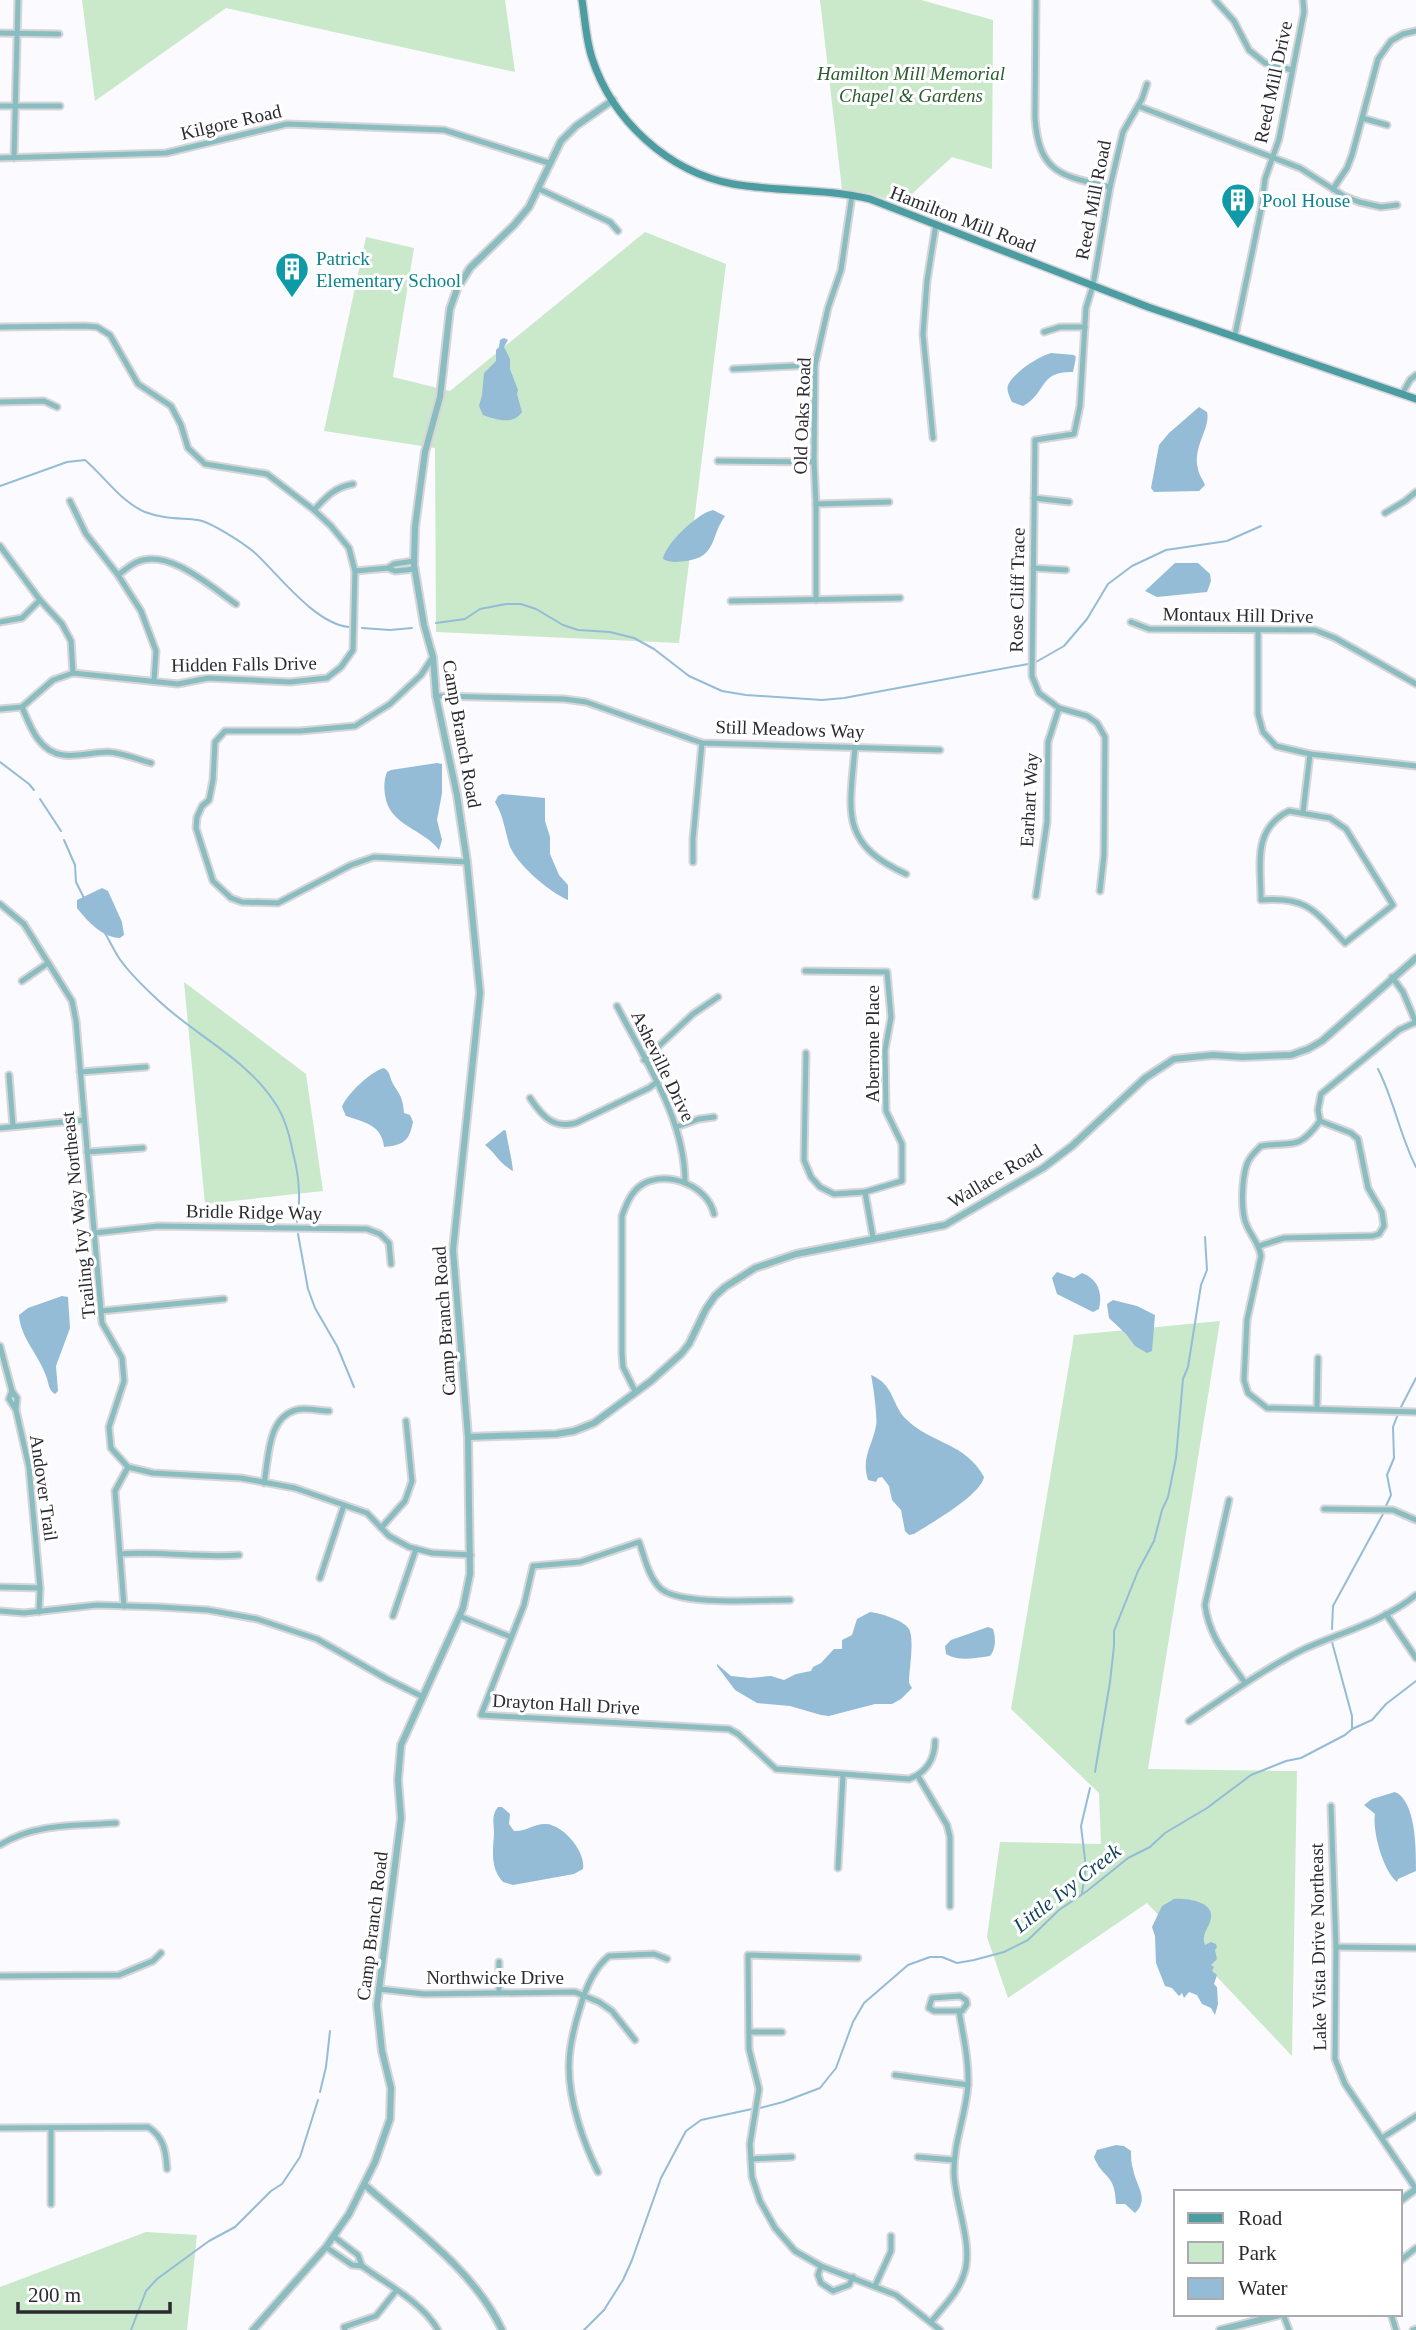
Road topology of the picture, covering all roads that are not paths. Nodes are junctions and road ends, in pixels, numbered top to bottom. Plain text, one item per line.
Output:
1 (18, 0) edge
2 (582, 0) edge
3 (1036, 0) edge
4 (1215, 0) edge
5 (1303, 0) edge
6 (1416, 31) edge
7 (0, 33) edge
8 (17, 33) junction
9 (59, 34) dead end
10 (1292, 70) junction
11 (1147, 85) dead end
12 (613, 100) junction
13 (15, 105) junction
14 (0, 106) edge
15 (60, 106) dead end
16 (1138, 106) junction
17 (1362, 118) junction
18 (1387, 125) dead end
19 (0, 158) edge
20 (14, 158) junction
21 (1272, 158) junction
22 (549, 163) junction
23 (1110, 187) junction
24 (539, 188) junction
25 (1333, 189) junction
26 (852, 195) junction
27 (1397, 205) dead end
28 (936, 224) junction
29 (618, 231) dead end
30 (1093, 285) junction
31 (0, 327) edge
32 (1085, 327) junction
33 (1044, 332) dead end
34 (1235, 335) junction
35 (816, 365) junction
36 (733, 369) dead end
37 (1416, 375) edge
38 (1402, 394) junction
39 (1416, 399) edge
40 (0, 402) edge
41 (57, 407) dead end
42 (933, 438) dead end
43 (718, 461) dead end
44 (814, 462) junction
45 (353, 484) dead end
46 (1416, 492) edge
47 (1034, 498) junction
48 (70, 501) dead end
49 (889, 502) dead end
50 (1069, 502) dead end
51 (816, 504) junction
52 (314, 510) junction
53 (1385, 513) dead end
54 (0, 546) edge
55 (415, 565) junction
56 (1033, 568) junction
57 (1066, 570) dead end
58 (355, 571) junction
59 (118, 575) junction
60 (900, 598) dead end
61 (40, 600) junction
62 (816, 600) junction
63 (731, 601) dead end
64 (236, 604) dead end
65 (0, 622) edge
66 (1131, 622) dead end
67 (1258, 630) junction
68 (433, 657) junction
69 (73, 673) junction
70 (154, 681) junction
71 (1416, 684) edge
72 (436, 696) junction
73 (22, 707) junction
74 (1059, 708) junction
75 (0, 709) edge
76 (702, 743) junction
77 (855, 747) junction
78 (940, 750) dead end
79 (1310, 754) junction
80 (151, 763) dead end
81 (1416, 766) edge
82 (1303, 812) junction
83 (467, 862) junction
84 (693, 862) dead end
85 (906, 874) dead end
86 (1100, 891) dead end
87 (1036, 896) dead end
88 (0, 904) edge
89 (1416, 958) edge
90 (48, 963) junction
91 (805, 971) dead end
92 (1392, 977) junction
93 (22, 981) dead end
94 (719, 997) dead end
95 (617, 1006) dead end
96 (1416, 1023) edge
97 (806, 1053) dead end
98 (644, 1060) junction
99 (146, 1066) dead end
100 (80, 1072) junction
101 (9, 1074) dead end
102 (656, 1083) junction
103 (530, 1098) dead end
104 (714, 1117) dead end
105 (84, 1120) junction
106 (1320, 1121) junction
107 (13, 1126) junction
108 (676, 1127) junction
109 (0, 1128) edge
110 (143, 1148) dead end
111 (87, 1152) junction
112 (685, 1182) junction
113 (865, 1192) junction
114 (714, 1214) dead end
115 (94, 1233) junction
116 (873, 1237) junction
117 (1259, 1246) junction
118 (391, 1264) dead end
119 (224, 1299) dead end
120 (101, 1311) junction
121 (0, 1346) edge
122 (1318, 1358) dead end
123 (635, 1391) junction
124 (1317, 1408) junction
125 (329, 1411) dead end
126 (1416, 1412) edge
127 (407, 1421) dead end
128 (468, 1437) junction
129 (128, 1467) junction
130 (264, 1483) junction
131 (1229, 1500) dead end
132 (344, 1505) junction
133 (1324, 1509) dead end
134 (1416, 1520) edge
135 (381, 1528) junction
136 (416, 1549) junction
137 (120, 1554) junction
138 (239, 1555) dead end
139 (471, 1555) junction
140 (320, 1578) dead end
141 (0, 1587) edge
142 (40, 1588) junction
143 (1416, 1595) edge
144 (790, 1600) dead end
145 (124, 1606) junction
146 (0, 1611) edge
147 (39, 1612) junction
148 (1386, 1614) junction
149 (393, 1616) dead end
150 (459, 1616) junction
151 (511, 1637) junction
152 (1416, 1658) edge
153 (1245, 1683) junction
154 (423, 1696) junction
155 (1189, 1721) dead end
156 (934, 1741) dead end
157 (843, 1775) junction
158 (918, 1776) junction
159 (1331, 1806) dead end
160 (116, 1824) dead end
161 (0, 1845) edge
162 (838, 1868) dead end
163 (950, 1906) dead end
164 (1336, 1947) junction
165 (1416, 1948) edge
166 (161, 1953) dead end
167 (858, 1958) dead end
168 (667, 1959) dead end
169 (499, 1962) dead end
170 (0, 1976) edge
171 (379, 1989) junction
172 (499, 1992) junction
173 (583, 1995) junction
174 (959, 2011) junction
175 (749, 2032) junction
176 (782, 2032) dead end
177 (635, 2040) dead end
178 (895, 2075) dead end
179 (968, 2085) junction
180 (1416, 2116) edge
181 (0, 2128) edge
182 (51, 2128) junction
183 (1382, 2138) junction
184 (792, 2157) dead end
185 (918, 2157) dead end
186 (751, 2158) junction
187 (954, 2160) junction
188 (167, 2169) dead end
189 (598, 2172) dead end
190 (365, 2185) junction
191 (1416, 2189) edge
192 (51, 2204) dead end
193 (333, 2236) junction
194 (891, 2236) dead end
195 (326, 2246) junction
196 (348, 2248) junction
197 (341, 2257) junction
198 (362, 2266) junction
199 (821, 2266) junction
200 (853, 2277) junction
201 (875, 2286) junction
202 (396, 2291) junction
203 (1275, 2316) edge
204 (931, 2322) junction
205 (253, 2330) edge
206 (345, 2330) edge
207 (438, 2330) edge
208 (502, 2330) edge
209 (940, 2330) edge
210 (1220, 2330) edge

1 - 8 street
2 - 12 main road, Hamilton Mill Road
3 - 23 street
4 - 10 street
5 - 10 street, Reed Mill Drive
6 - 17 street
7 - 8 street
8 - 9 street
8 - 13 street
10 - 21 street, Reed Mill Drive
11 - 16 street, Reed Mill Road
12 - 22 street, Camp Branch Road
12 - 26 main road, Hamilton Mill Road
13 - 14 street
13 - 15 street
13 - 20 street
16 - 21 street
16 - 23 street, Reed Mill Road
17 - 18 street
17 - 25 street
19 - 20 street, Kilgore Road
20 - 22 street, Kilgore Road
21 - 25 street
21 - 34 street, Reed Mill Drive
22 - 24 street, Camp Branch Road
23 - 30 street, Reed Mill Road
24 - 29 street
24 - 55 street, Camp Branch Road
25 - 27 street
26 - 28 main road, Hamilton Mill Road
26 - 35 street, Old Oaks Road
28 - 30 main road, Hamilton Mill Road
28 - 42 street
30 - 32 street, Rose Cliff Trace
30 - 34 main road, Hamilton Mill Road
31 - 52 street, Hidden Falls Drive
32 - 33 street
32 - 47 street, Rose Cliff Trace
34 - 38 main road, Hamilton Mill Road
35 - 36 street
35 - 44 street, Old Oaks Road
37 - 38 street
38 - 39 main road, Hamilton Mill Road
40 - 41 street
43 - 44 street
44 - 51 street, Old Oaks Road
45 - 52 street
46 - 53 street
47 - 50 street
47 - 56 street, Rose Cliff Trace
48 - 59 street
49 - 51 street
51 - 62 street, Old Oaks Road
52 - 58 street, Hidden Falls Drive
54 - 61 street
55 - 58 street
55 - 68 street, Camp Branch Road
56 - 57 street
56 - 74 street, Rose Cliff Trace
58 - 70 street, Hidden Falls Drive
59 - 64 street
59 - 70 street
60 - 62 street
61 - 65 street
61 - 69 street
62 - 63 street
66 - 67 street, Montaux Hill Drive
67 - 71 street, Montaux Hill Drive
67 - 79 street
68 - 72 street, Camp Branch Road
68 - 83 street
69 - 70 street, Hidden Falls Drive
69 - 73 street
72 - 76 street, Still Meadows Way
72 - 83 street, Camp Branch Road
73 - 75 street
73 - 80 street
74 - 86 street, Rose Cliff Trace
74 - 87 street, Earhart Way
76 - 77 street, Still Meadows Way
76 - 84 street
77 - 78 street, Still Meadows Way
77 - 85 street
79 - 81 street
79 - 82 street
82 - 82 street
83 - 128 street, Camp Branch Road
88 - 90 street, Trailing Ivy Way Northeast
89 - 92 street, Wallace Road
90 - 93 street
90 - 100 street, Trailing Ivy Way Northeast
91 - 113 street, Aberrone Place
92 - 96 street
92 - 116 street, Wallace Road
94 - 98 street
95 - 98 street, Asheville Drive
96 - 106 street
97 - 113 street, Aberrone Place
98 - 102 street, Asheville Drive
99 - 100 street
100 - 105 street, Trailing Ivy Way Northeast
101 - 107 street
102 - 103 street
102 - 108 street, Asheville Drive
104 - 108 street
105 - 107 street
105 - 111 street, Trailing Ivy Way Northeast
106 - 117 street
106 - 117 street
107 - 109 street
108 - 112 street, Asheville Drive
110 - 111 street
111 - 115 street, Trailing Ivy Way Northeast
112 - 114 street
112 - 123 street
113 - 116 street
115 - 118 street, Bridle Ridge Way
115 - 120 street, Trailing Ivy Way Northeast
116 - 123 street, Wallace Road
117 - 124 street
119 - 120 street
120 - 129 street, Trailing Ivy Way Northeast
121 - 142 street, Andover Trail
122 - 124 street
123 - 128 street, Wallace Road
124 - 126 street
125 - 130 street
127 - 135 street
128 - 139 street, Camp Branch Road
129 - 130 street
129 - 137 street
130 - 132 street
131 - 153 street
132 - 135 street
132 - 140 street
133 - 134 street
135 - 136 street
136 - 139 street
136 - 149 street
137 - 138 street
137 - 145 street
139 - 150 street, Camp Branch Road
141 - 142 street
142 - 147 street, Andover Trail
143 - 148 street
144 - 151 street, Drayton Hall Drive
145 - 147 street
145 - 154 street
146 - 147 street
148 - 152 street
148 - 153 street
150 - 151 street
150 - 154 street, Camp Branch Road
151 - 157 street, Drayton Hall Drive
153 - 155 street
154 - 171 street, Camp Branch Road
156 - 158 street
157 - 158 street, Drayton Hall Drive
157 - 162 street
158 - 163 street
159 - 164 street, Lake Vista Drive Northeast
160 - 161 street
164 - 165 street
164 - 183 street, Lake Vista Drive Northeast
166 - 170 street
167 - 175 street
168 - 173 street
169 - 172 street
171 - 172 street, Northwicke Drive
171 - 190 street, Camp Branch Road
172 - 173 street, Northwicke Drive
173 - 177 street, Northwicke Drive
173 - 189 street
174 - 174 street
174 - 179 street
175 - 176 street
175 - 186 street
178 - 179 street
179 - 187 street
180 - 183 street
181 - 182 street
182 - 188 street
182 - 192 street
183 - 191 street, Lake Vista Drive Northeast
184 - 186 street
185 - 187 street
186 - 199 street
187 - 204 street
190 - 193 street, Camp Branch Road
190 - 208 street
193 - 195 street, Camp Branch Road
193 - 196 street
194 - 201 street
195 - 197 street
195 - 205 street, Camp Branch Road
196 - 197 street
196 - 198 street
197 - 198 street
198 - 202 street
199 - 200 street
199 - 200 street
200 - 201 street
201 - 204 street
202 - 206 street
202 - 207 street
203 - 210 street
204 - 209 street

